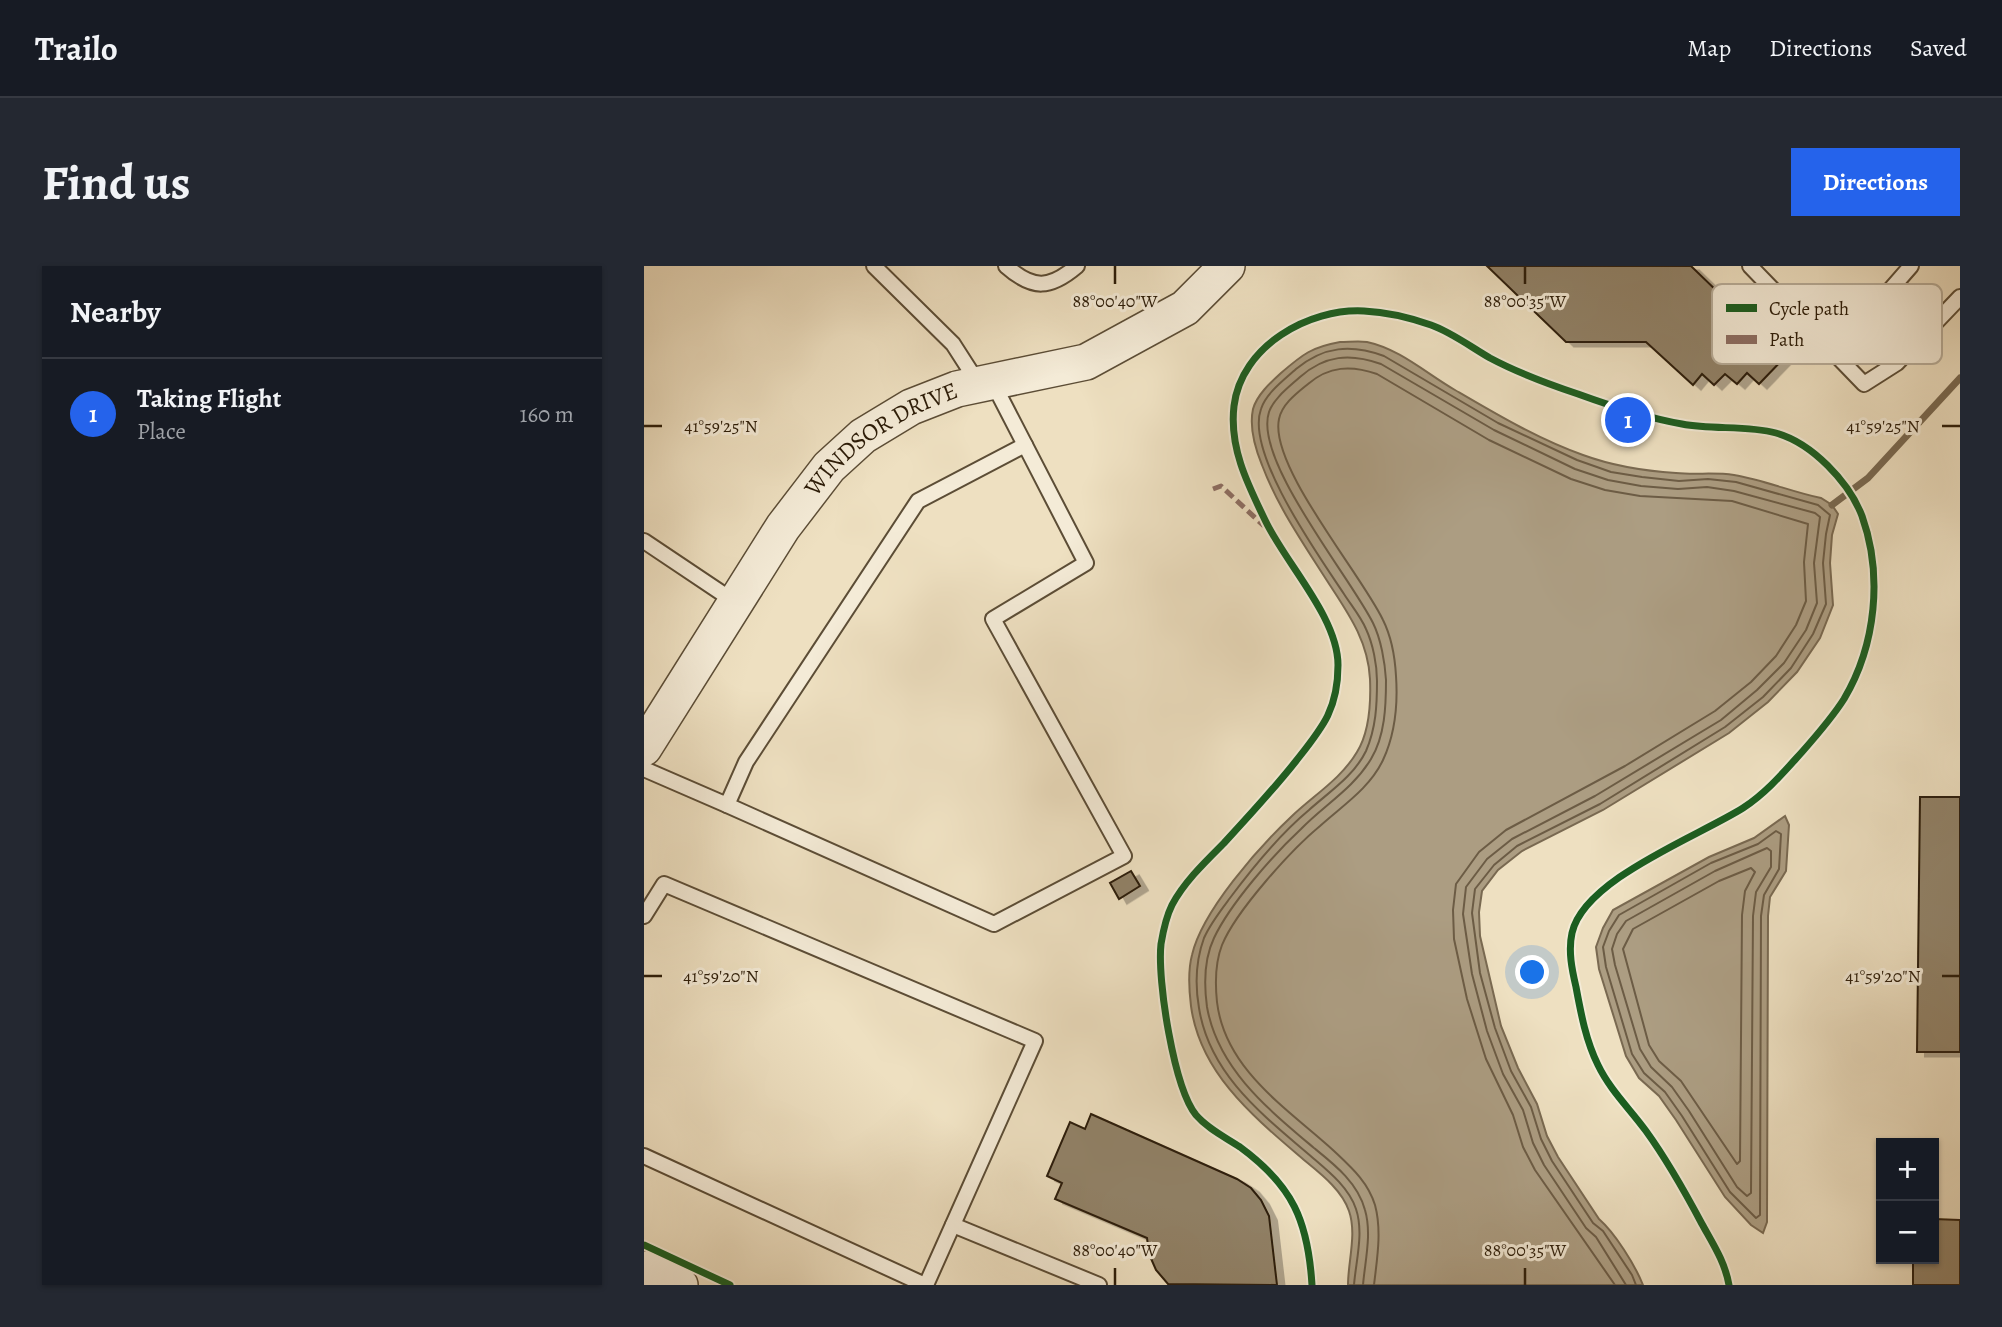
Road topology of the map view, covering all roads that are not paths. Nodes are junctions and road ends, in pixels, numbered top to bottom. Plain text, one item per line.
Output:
1 (874, 266) edge
2 (1006, 266) edge
3 (1077, 266) edge
4 (1227, 266) edge
5 (1749, 266) edge
6 (1911, 266) edge
7 (1767, 284) edge
8 (1895, 284) edge
9 (1960, 297) edge
10 (1942, 316) edge
11 (1845, 364) edge
12 (1895, 364) edge
13 (986, 383) junction
14 (1025, 445) junction
15 (644, 541) edge
16 (735, 602) junction
17 (644, 748) edge
18 (644, 769) edge
19 (727, 805) junction
20 (644, 916) edge
21 (644, 1156) edge
22 (953, 1225) junction
23 (644, 1269) edge
24 (680, 1285) edge
25 (925, 1285) edge
26 (1099, 1285) edge

1 - 13 lane
2 - 3 lane
4 - 13 street, WINDSOR DRIVE
5 - 7 lane
6 - 8 lane
9 - 10 lane
11 - 12 lane
13 - 14 lane
13 - 16 street, WINDSOR DRIVE
14 - 19 lane
14 - 19 lane
15 - 16 lane
16 - 17 street, WINDSOR DRIVE
18 - 19 lane
20 - 22 lane
21 - 25 lane
22 - 25 lane
22 - 26 lane
23 - 24 street

